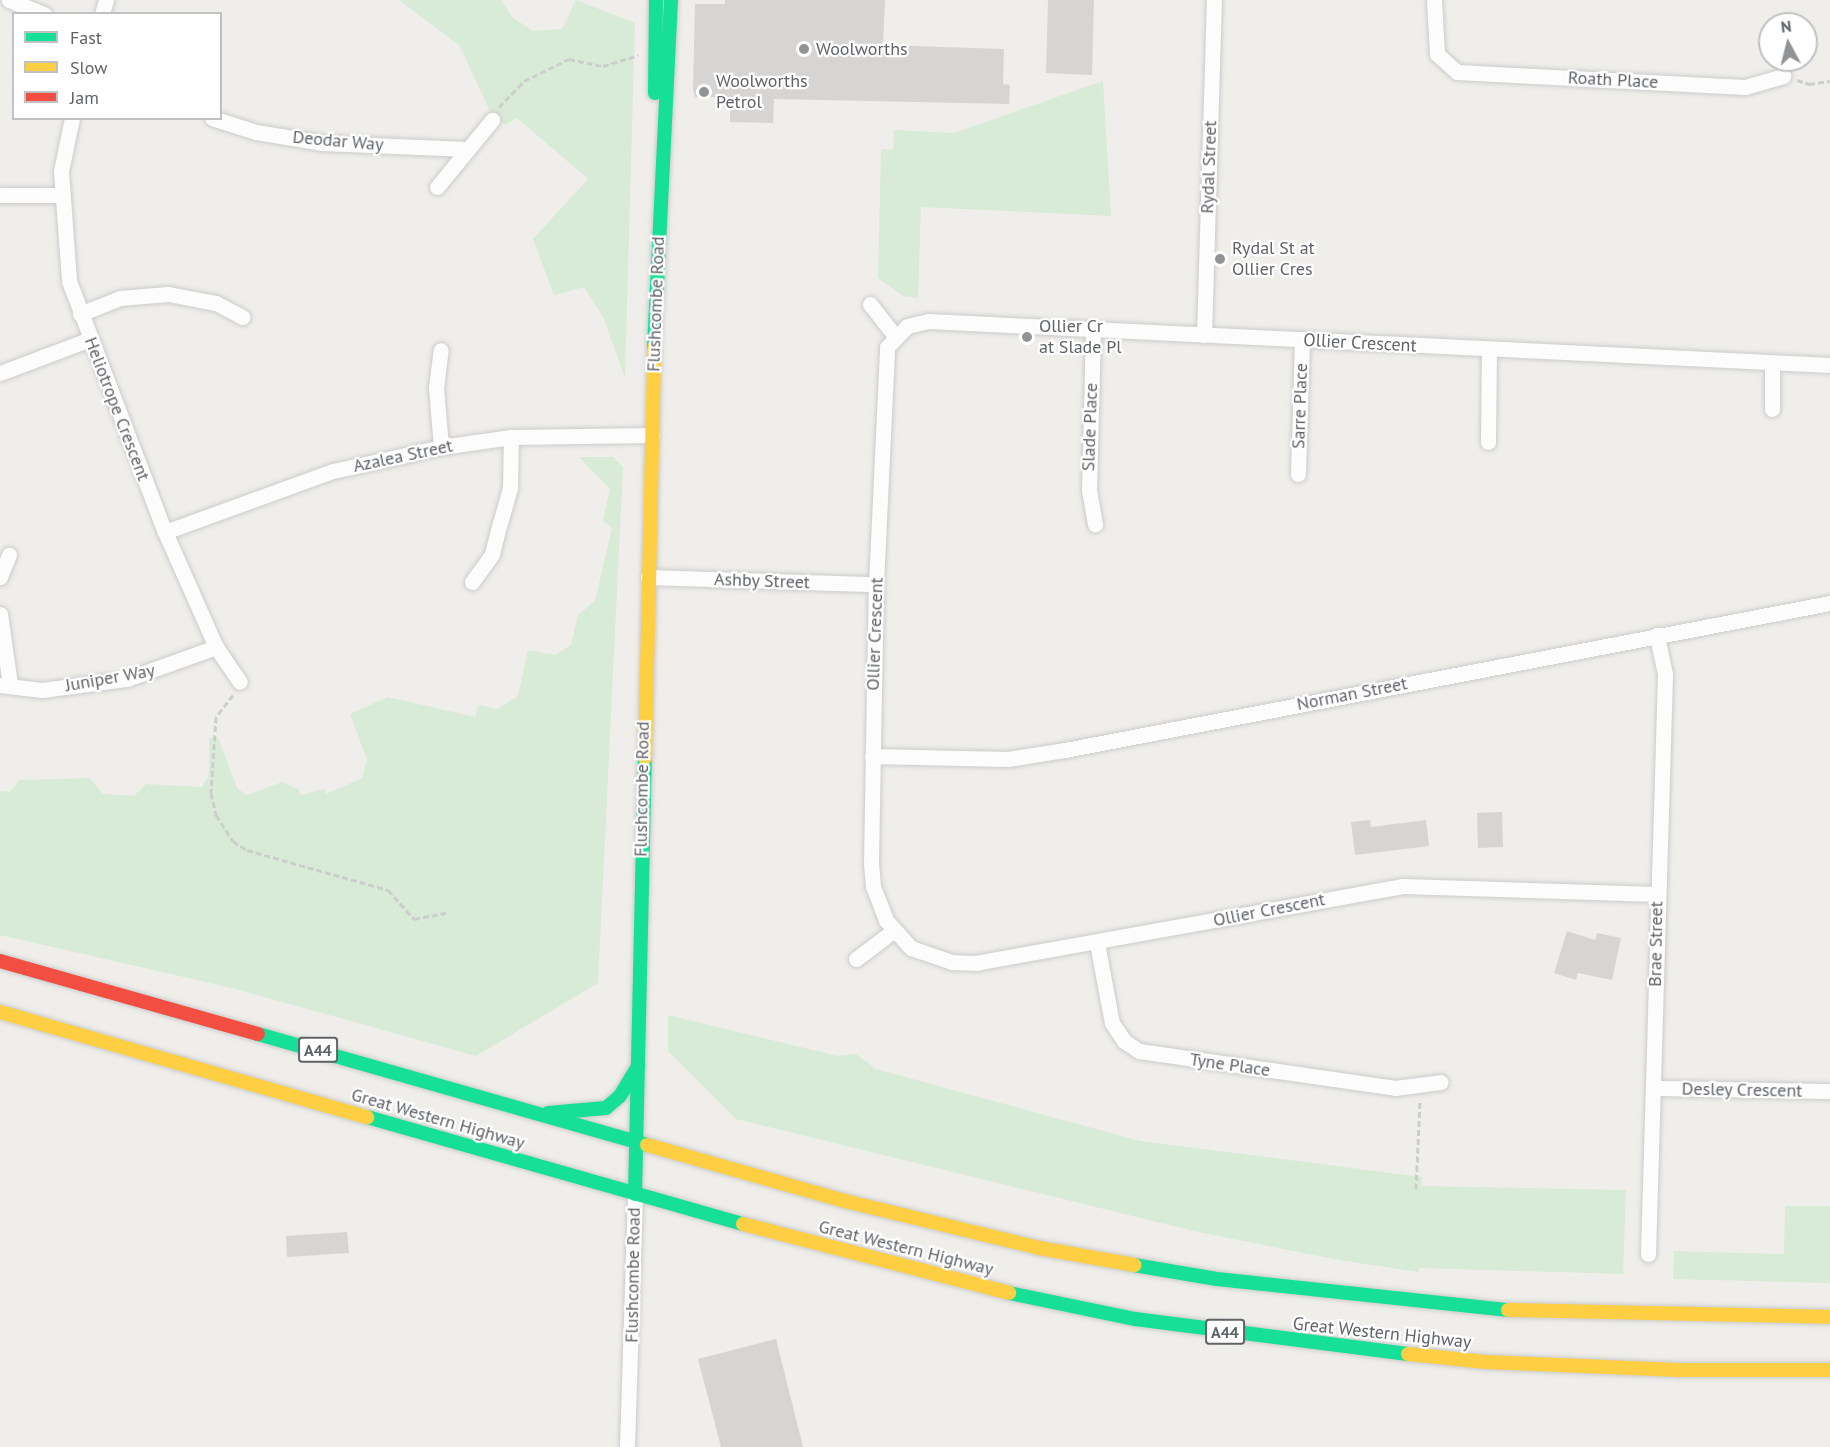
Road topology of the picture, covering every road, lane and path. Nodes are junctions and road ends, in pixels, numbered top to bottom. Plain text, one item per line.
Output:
1 (9, 0) edge
2 (656, 0) edge
3 (671, 0) edge
4 (1214, 0) edge
5 (1434, 0) edge
6 (39, 12) edge
7 (646, 55) dead end
8 (1784, 76) joint
9 (1830, 81) edge
10 (72, 120) edge
11 (218, 120) edge
12 (492, 120) joint
13 (662, 132) junction
14 (467, 149) junction
15 (437, 187) dead end
16 (0, 195) edge
17 (61, 195) junction
18 (870, 304) dead end
19 (80, 314) junction
20 (242, 317) dead end
21 (1093, 329) junction
22 (894, 335) junction
23 (1204, 335) junction
24 (90, 339) junction
25 (1302, 339) junction
26 (441, 350) dead end
27 (1489, 350) junction
28 (1772, 363) junction
29 (1830, 365) edge
30 (0, 373) edge
31 (1772, 409) dead end
32 (652, 435) junction
33 (511, 437) junction
34 (1488, 442) dead end
35 (441, 447) junction
36 (1298, 474) dead end
37 (1095, 524) dead end
38 (165, 532) junction
39 (9, 555) dead end
40 (0, 577) edge
41 (648, 577) junction
42 (472, 582) dead end
43 (876, 584) junction
44 (1830, 603) edge
45 (0, 614) edge
46 (1657, 635) junction
47 (216, 647) junction
48 (240, 682) joint
49 (5, 684) edge
50 (872, 756) junction
51 (1657, 894) junction
52 (446, 913) dead end
53 (893, 931) junction
54 (1097, 943) junction
55 (856, 959) dead end
56 (0, 960) edge
57 (0, 1012) edge
58 (638, 1065) junction
59 (1441, 1082) dead end
60 (1421, 1087) junction
61 (1654, 1088) junction
62 (1830, 1091) edge
63 (539, 1113) junction
64 (636, 1141) junction
65 (1416, 1189) dead end
66 (634, 1194) junction
67 (1648, 1254) dead end
68 (1830, 1317) edge
69 (1830, 1370) edge
70 (627, 1447) edge

1 - 6 street
2 - 13 main road, Flushcombe Road
3 - 13 main road, Flushcombe Road
4 - 23 street, Rydal Street
5 - 8 street, Roath Place
7 - 12 path
8 - 9 path
10 - 17 street, Heliotrope Crescent
11 - 14 street, Deodar Way
12 - 14 street
13 - 32 main road, Flushcombe Road
14 - 15 street
16 - 17 street
17 - 19 street, Heliotrope Crescent
18 - 22 street
19 - 20 street
19 - 24 street, Heliotrope Crescent
21 - 22 street, Ollier Crescent
21 - 23 street, Ollier Crescent
21 - 37 street, Slade Place
22 - 43 street, Ollier Crescent
23 - 25 street, Ollier Crescent
24 - 30 street
24 - 38 street, Heliotrope Crescent
25 - 27 street, Ollier Crescent
25 - 36 street, Sarre Place
26 - 35 street
27 - 28 street, Ollier Crescent
27 - 34 street
28 - 29 street, Ollier Crescent
28 - 31 street
32 - 33 street, Azalea Street
32 - 41 main road, Flushcombe Road
33 - 35 street, Azalea Street
33 - 42 street
35 - 38 street, Azalea Street
38 - 47 street, Heliotrope Crescent
39 - 40 street
41 - 43 street, Ashby Street
41 - 58 main road, Flushcombe Road
43 - 50 street, Ollier Crescent
44 - 46 street, Norman Street
45 - 49 street
46 - 50 street, Norman Street
46 - 51 street, Brae Street
47 - 48 street, Heliotrope Crescent
47 - 49 street, Juniper Way
48 - 52 path
50 - 53 street, Ollier Crescent
51 - 54 street, Ollier Crescent
51 - 61 street, Brae Street
53 - 54 street, Ollier Crescent
53 - 55 street
54 - 60 street, Tyne Place
56 - 63 main road, Great Western Highway / A44
57 - 66 main road, Great Western Highway / A44
58 - 63 main road
58 - 64 main road, Flushcombe Road
59 - 60 street, Tyne Place
60 - 65 path
61 - 62 street, Desley Crescent
61 - 67 street, Brae Street
63 - 64 main road, Great Western Highway / A44
64 - 66 main road, Flushcombe Road
64 - 68 main road, Great Western Highway / A44
66 - 69 main road, Great Western Highway / A44
66 - 70 street, Flushcombe Road

